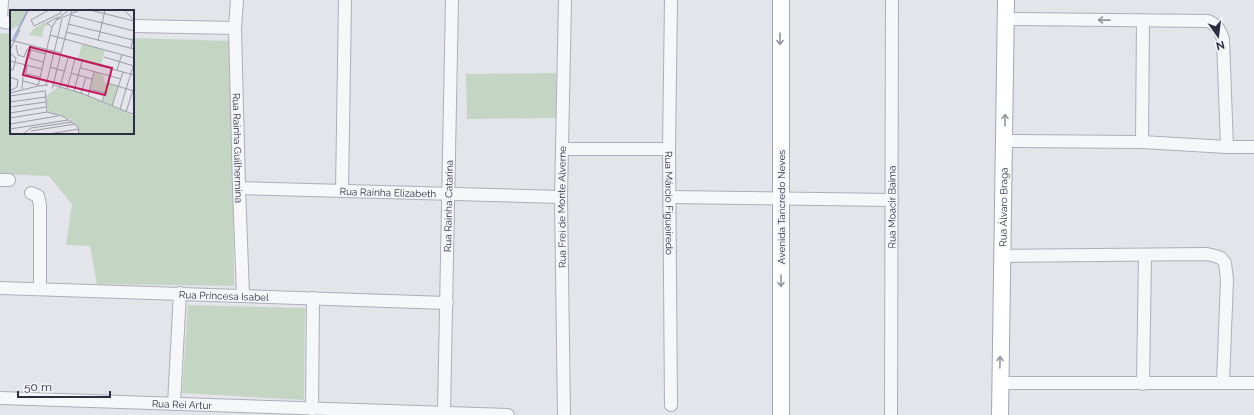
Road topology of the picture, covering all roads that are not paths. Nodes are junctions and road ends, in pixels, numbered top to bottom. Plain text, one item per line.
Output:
1 (2, 0) edge
2 (237, 0) edge
3 (345, 0) edge
4 (452, 0) edge
5 (565, 0) edge
6 (671, 0) edge
7 (781, 0) edge
8 (892, 0) edge
9 (1006, 0) edge
10 (1005, 19) junction
11 (1143, 21) junction
12 (7, 22) edge
13 (134, 26) edge
14 (235, 28) junction
15 (1005, 141) junction
16 (1142, 142) junction
17 (1227, 147) junction
18 (1254, 147) edge
19 (562, 149) junction
20 (669, 149) junction
21 (238, 188) junction
22 (342, 191) junction
23 (31, 193) dead end
24 (449, 195) junction
25 (561, 197) junction
26 (670, 197) junction
27 (781, 199) junction
28 (892, 200) junction
29 (1145, 255) junction
30 (1002, 256) junction
31 (0, 288) edge
32 (40, 288) junction
33 (180, 293) junction
34 (243, 295) junction
35 (313, 298) junction
36 (447, 303) junction
37 (1223, 382) junction
38 (1000, 383) junction
39 (1254, 383) edge
40 (1143, 384) junction
41 (0, 398) edge
42 (174, 404) junction
43 (672, 405) dead end
44 (312, 409) junction
45 (444, 412) junction
46 (508, 415) edge
47 (564, 415) edge
48 (781, 415) edge
49 (891, 415) edge
50 (1000, 415) edge

1 - 12 street
2 - 14 street, Rua Rainha Guilhermina
3 - 22 street
4 - 24 street, Rua Rainha Catarina
5 - 19 street, Rua Frei de Monte Alverne
6 - 20 street, Rua Márcio Figueiredo
7 -> 27 main road, Avenida Tancredo Neves
8 - 28 street, Rua Moacir Baima
9 - 10 main road, Rua Álvaro Braga
11 -> 10 street
15 -> 10 main road, Rua Álvaro Braga
11 - 16 street
11 - 17 street
13 - 14 street
14 - 21 street, Rua Rainha Guilhermina
15 - 16 street
15 - 30 main road, Rua Álvaro Braga
16 - 17 street
17 - 18 street
19 - 20 street
19 - 25 street, Rua Frei de Monte Alverne
20 - 26 street, Rua Márcio Figueiredo
21 - 22 street, Rua Rainha Elizabeth
21 - 34 street, Rua Rainha Guilhermina
22 - 24 street, Rua Rainha Elizabeth
23 - 32 street
24 - 25 street, Rua Rainha Elizabeth
24 - 36 street, Rua Rainha Catarina
25 - 47 street, Rua Frei de Monte Alverne
26 - 27 street
26 - 43 street, Rua Márcio Figueiredo
27 - 28 street
27 -> 48 main road, Avenida Tancredo Neves
28 - 49 street, Rua Moacir Baima
29 - 30 street
29 - 37 street
29 - 40 street
38 -> 30 main road, Rua Álvaro Braga
31 - 32 street, Rua Princesa Isabel
32 - 33 street, Rua Princesa Isabel
33 - 34 street, Rua Princesa Isabel
33 - 42 street
34 - 35 street, Rua Princesa Isabel
35 - 36 street, Rua Princesa Isabel
35 - 44 street
36 - 45 street, Rua Rainha Catarina
37 - 39 street
37 - 40 street
38 - 40 street
38 - 50 main road, Rua Álvaro Braga
41 - 42 street, Rua Rei Artur
42 - 44 street, Rua Rei Artur
44 - 45 street, Rua Rei Artur
45 - 46 street, Rua Rei Artur

